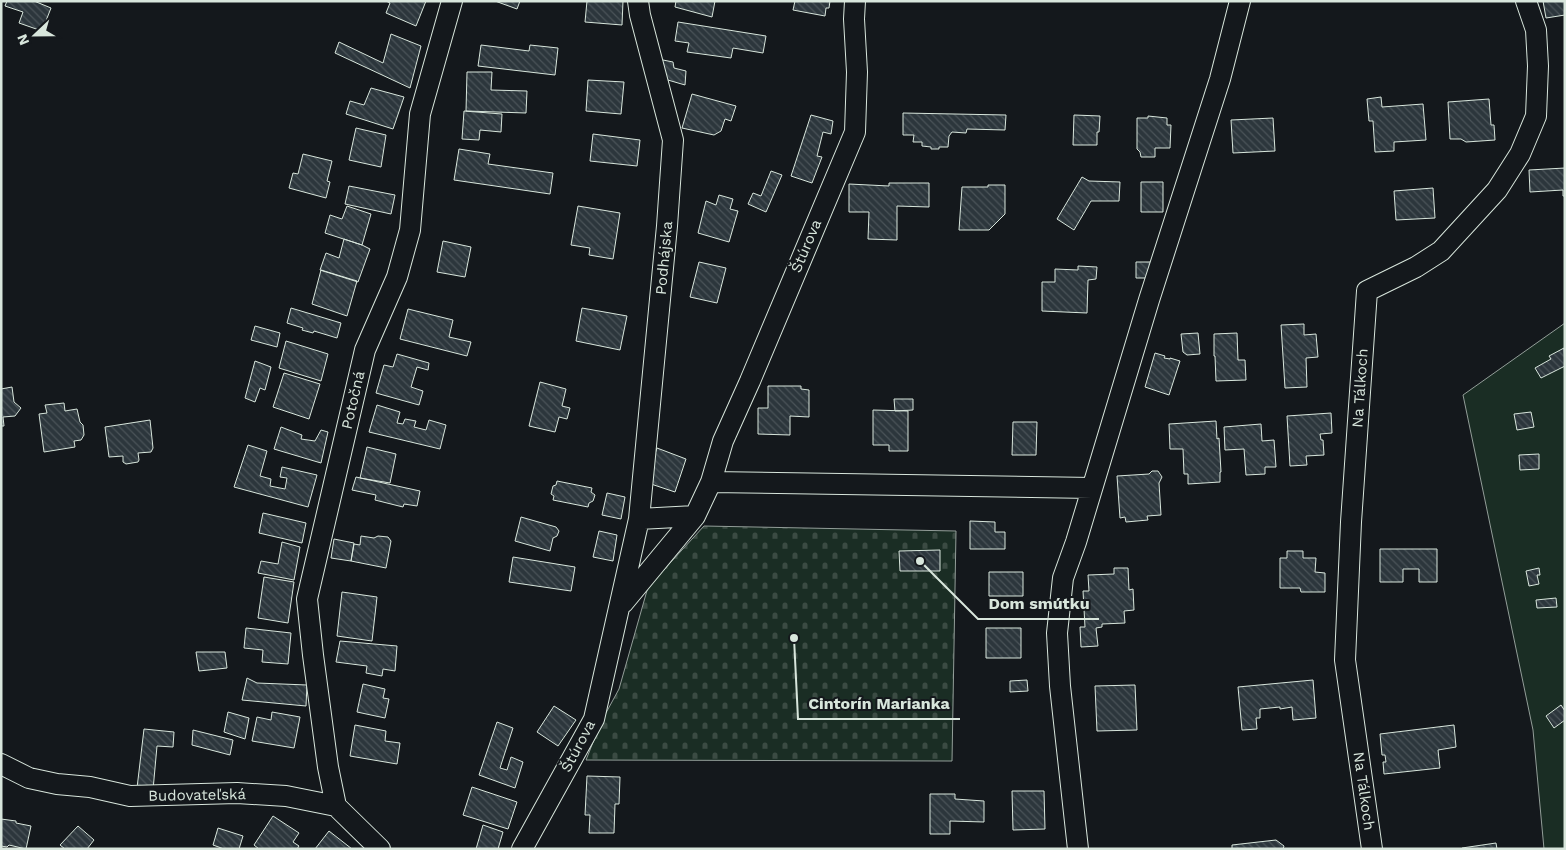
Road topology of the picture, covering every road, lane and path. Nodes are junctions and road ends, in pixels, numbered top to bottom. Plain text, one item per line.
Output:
1 (452, 1) edge
2 (638, 1) edge
3 (855, 1) edge
4 (1240, 1) edge
5 (1526, 1) edge
6 (711, 482) junction
7 (1092, 488) junction
8 (695, 516) junction
9 (639, 519) junction
10 (620, 606) junction
11 (1, 764) edge
12 (336, 806) junction
13 (380, 849) edge
14 (522, 849) edge
15 (1078, 849) edge
16 (1372, 849) edge

1 - 12 street, Potočná
2 - 9 street, Podhájska
3 - 6 street, Štúrova
4 - 7 street
5 - 16 street, Na Tálkoch
6 - 7 street
6 - 8 street, Štúrova
7 - 15 street
8 - 9 street
8 - 10 street, Štúrova
9 - 10 street, Štúrova
10 - 14 street, Štúrova
11 - 12 street, Budovateľská
12 - 13 street

